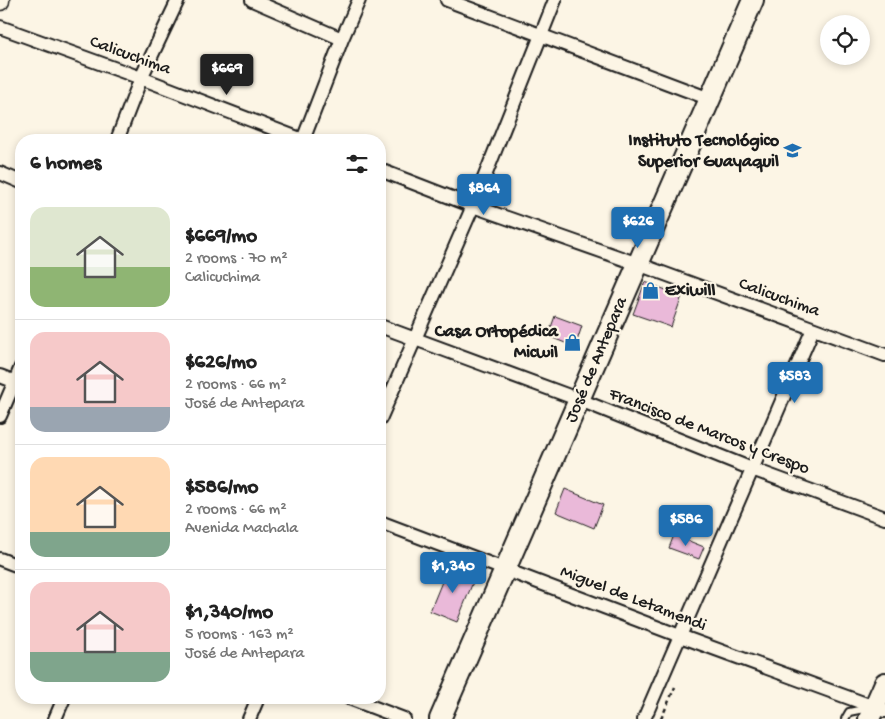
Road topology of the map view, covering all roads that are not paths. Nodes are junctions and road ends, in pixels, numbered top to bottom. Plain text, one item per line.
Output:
1 (178, 0) edge
2 (252, 0) edge
3 (359, 0) edge
4 (447, 0) edge
5 (555, 0) edge
6 (753, 0) edge
7 (265, 3) edge
8 (0, 28) edge
9 (540, 34) junction
10 (342, 39) junction
11 (141, 78) junction
12 (710, 99) junction
13 (118, 134) edge
14 (287, 134) edge
15 (305, 134) edge
16 (386, 172) edge
17 (0, 173) edge
18 (15, 179) edge
19 (473, 206) junction
20 (638, 264) junction
21 (386, 328) edge
22 (813, 329) junction
23 (414, 340) junction
24 (885, 355) edge
25 (0, 376) edge
26 (15, 382) edge
27 (15, 388) edge
28 (580, 400) junction
29 (386, 405) edge
30 (0, 416) edge
31 (752, 469) junction
32 (885, 518) edge
33 (386, 524) edge
34 (0, 559) edge
35 (15, 565) edge
36 (505, 569) junction
37 (680, 636) junction
38 (885, 683) edge
39 (61, 704) edge
40 (255, 704) edge
41 (365, 704) edge
42 (878, 711) edge
43 (55, 719) edge
44 (249, 719) edge
45 (404, 719) edge
46 (440, 719) edge
47 (644, 719) edge
48 (845, 719) edge

1 - 11 street
2 - 7 street
3 - 10 street
4 - 9 street
5 - 9 street
6 - 12 main road, José de Antepara
7 - 10 street
8 - 11 street, Calicuchima
9 - 12 street
9 - 19 street
10 - 15 street
11 - 13 street
11 - 14 street, Calicuchima
12 - 20 main road, José de Antepara
16 - 19 street, Calicuchima
17 - 18 street
19 - 20 street, Calicuchima
19 - 23 street
20 - 22 street, Calicuchima
20 - 28 main road, José de Antepara
21 - 23 street, Francisco de Marcos y Crespo
22 - 24 street, Calicuchima
22 - 31 street
23 - 28 street, Francisco de Marcos y Crespo
23 - 29 street
25 - 26 street
27 - 30 street
28 - 31 street, Francisco de Marcos y Crespo
28 - 36 main road, José de Antepara
31 - 32 street, Francisco de Marcos y Crespo
31 - 37 street
33 - 36 street, Miguel de Letamendi
34 - 35 street
36 - 37 street, Miguel de Letamendi
36 - 46 main road, José de Antepara
37 - 42 street, Miguel de Letamendi
37 - 47 street
38 - 42 main road
39 - 43 street
40 - 44 street
41 - 45 street
42 - 48 lane

